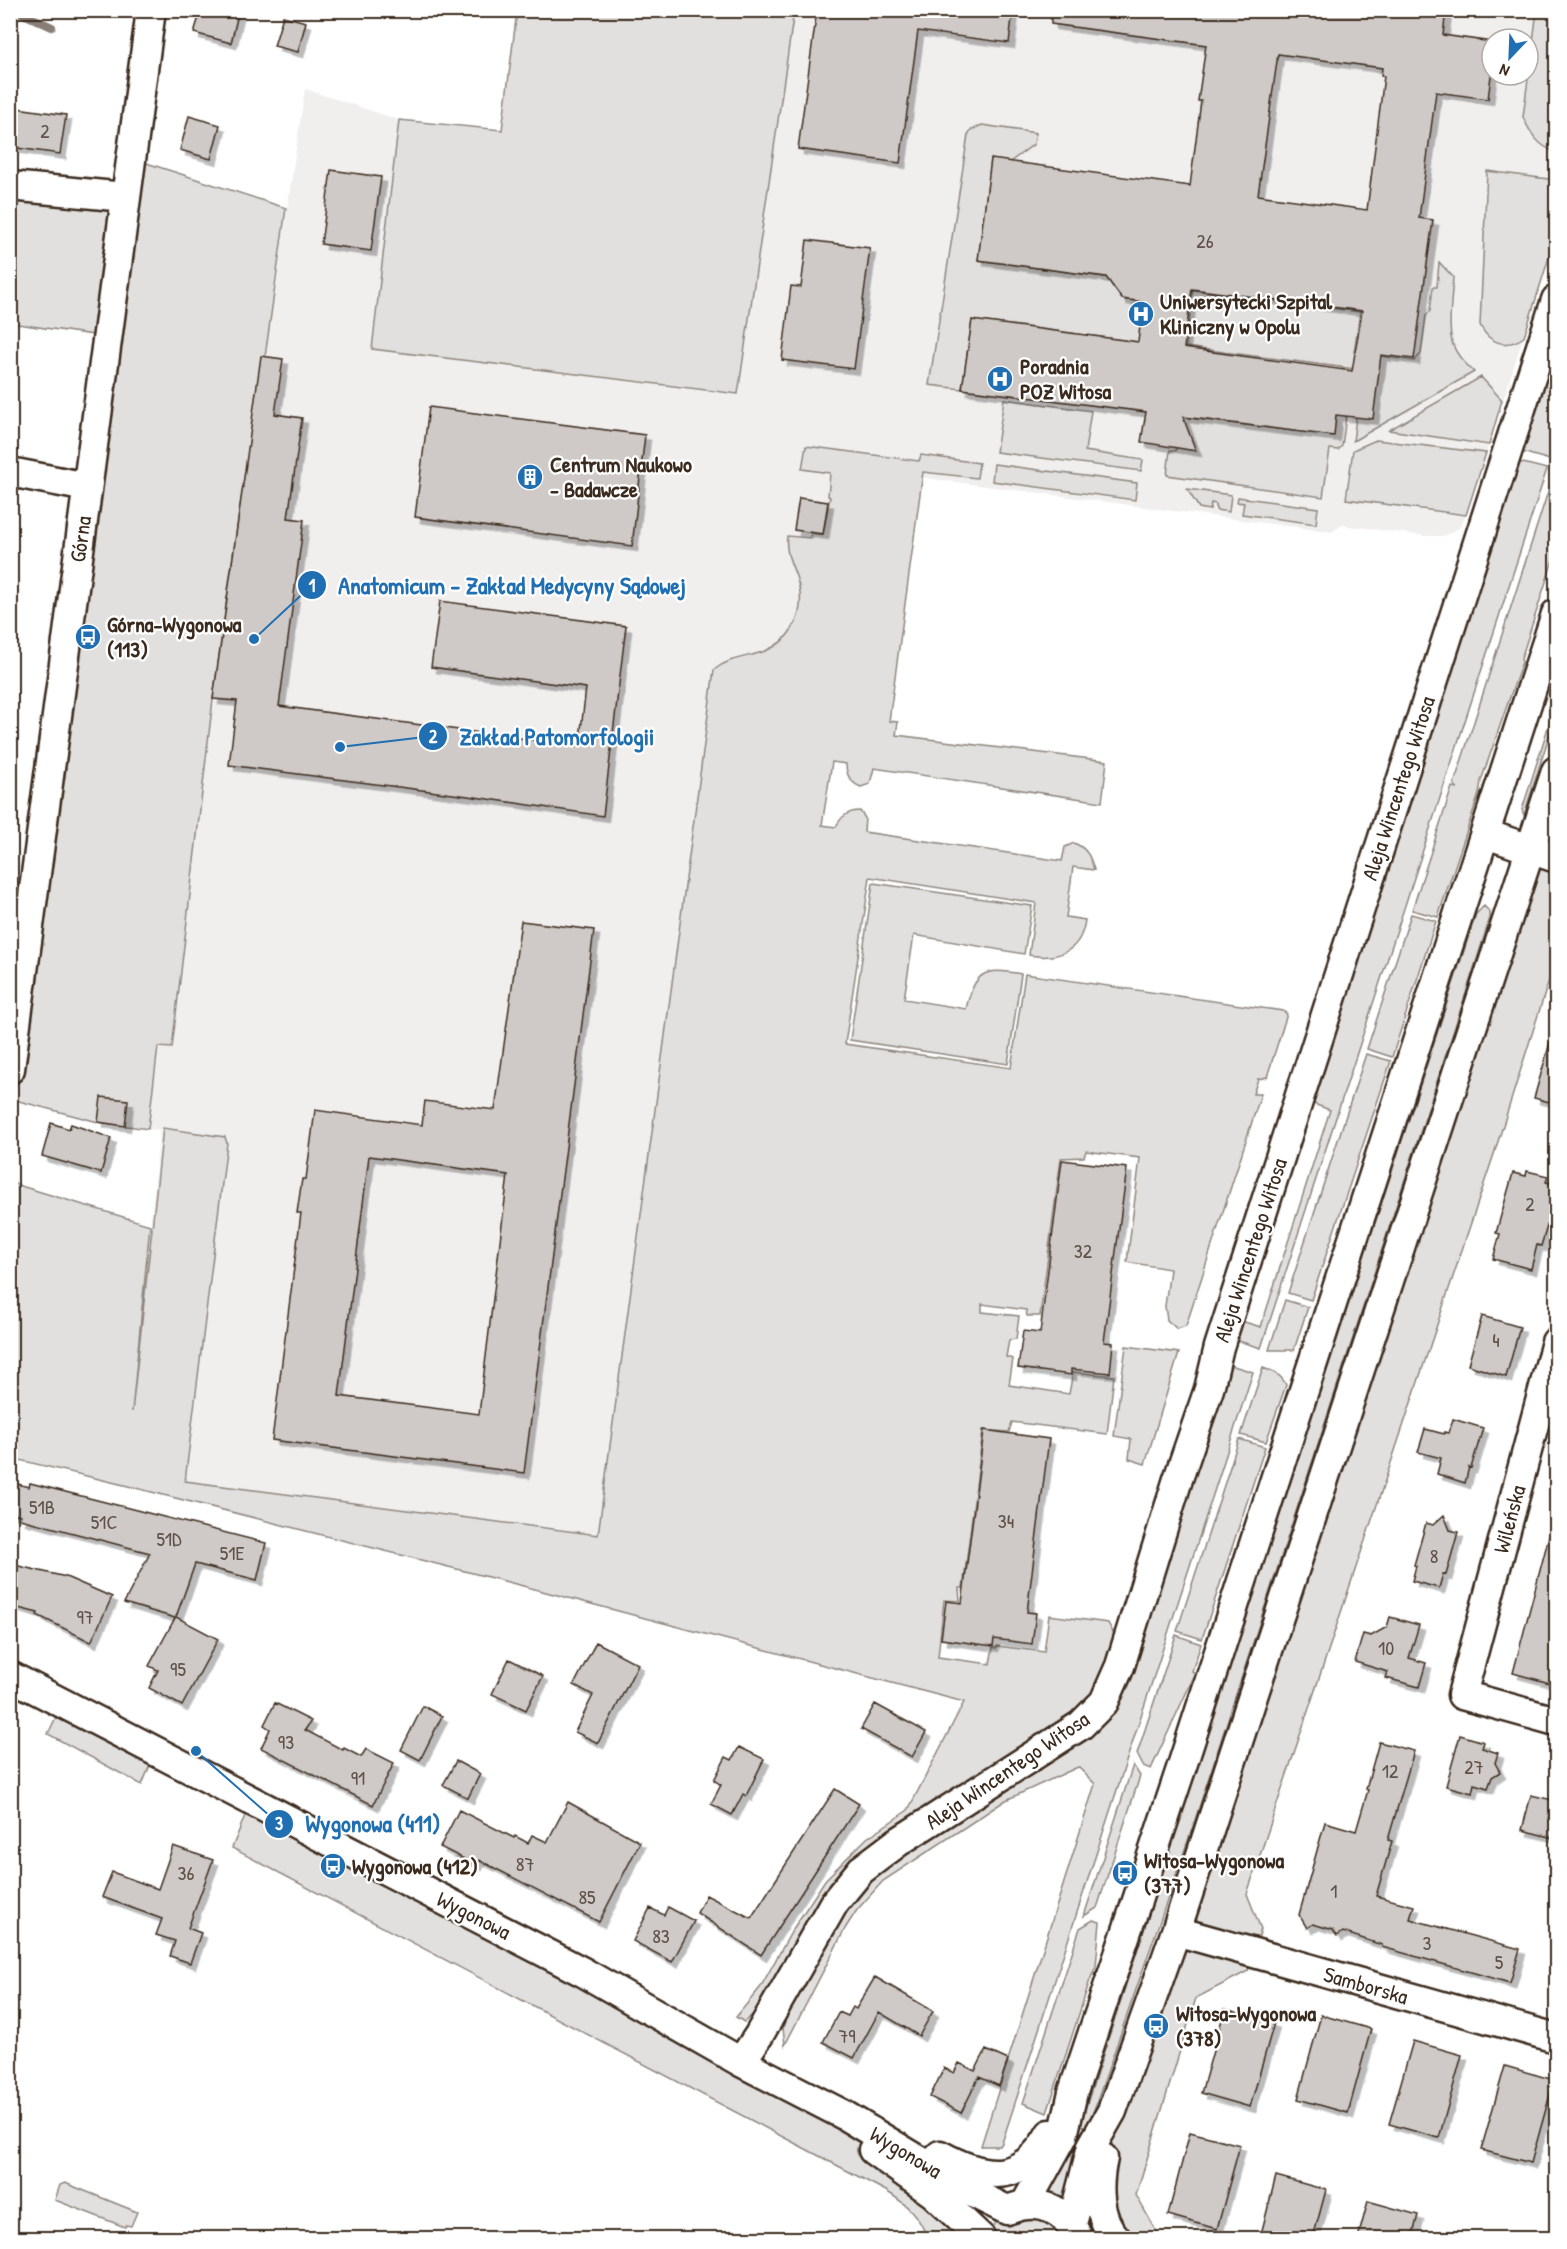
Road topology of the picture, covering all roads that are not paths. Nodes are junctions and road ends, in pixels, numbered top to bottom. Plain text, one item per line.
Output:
1 (151, 10) edge
2 (10, 186) edge
3 (125, 197) junction
4 (1557, 300) edge
5 (10, 472) edge
6 (87, 487) junction
7 (1557, 614) edge
8 (1557, 771) edge
9 (1486, 834) junction
10 (1544, 854) edge
11 (10, 1069) edge
12 (1557, 1342) edge
13 (10, 1676) edge
14 (1557, 1721) edge
15 (1176, 1931) junction
16 (1557, 2038) edge
17 (741, 2062) junction
18 (1073, 2092) junction
19 (1112, 2111) junction
20 (844, 2115) junction
21 (1017, 2207) junction
22 (1077, 2234) edge
23 (981, 2238) edge
24 (985, 2238) edge
25 (1116, 2238) edge

1 - 3 street, Górna
2 - 3 street
3 - 6 street, Górna
4 - 17 street, Aleja Wincentego Witosa
5 - 6 street
6 - 11 street, Górna
7 - 9 street
8 - 10 street
9 - 10 street
9 - 18 street
10 - 15 street
12 - 14 street, Wileńska
13 - 17 street, Wygonowa
15 - 16 street, Samborska
15 - 19 street
17 - 20 street, Wygonowa
17 - 23 street, Wygonowa
18 - 20 street
18 - 21 street
19 - 22 street
19 - 25 street
20 - 21 street, Wygonowa
21 - 22 street, Wygonowa
21 - 24 street

